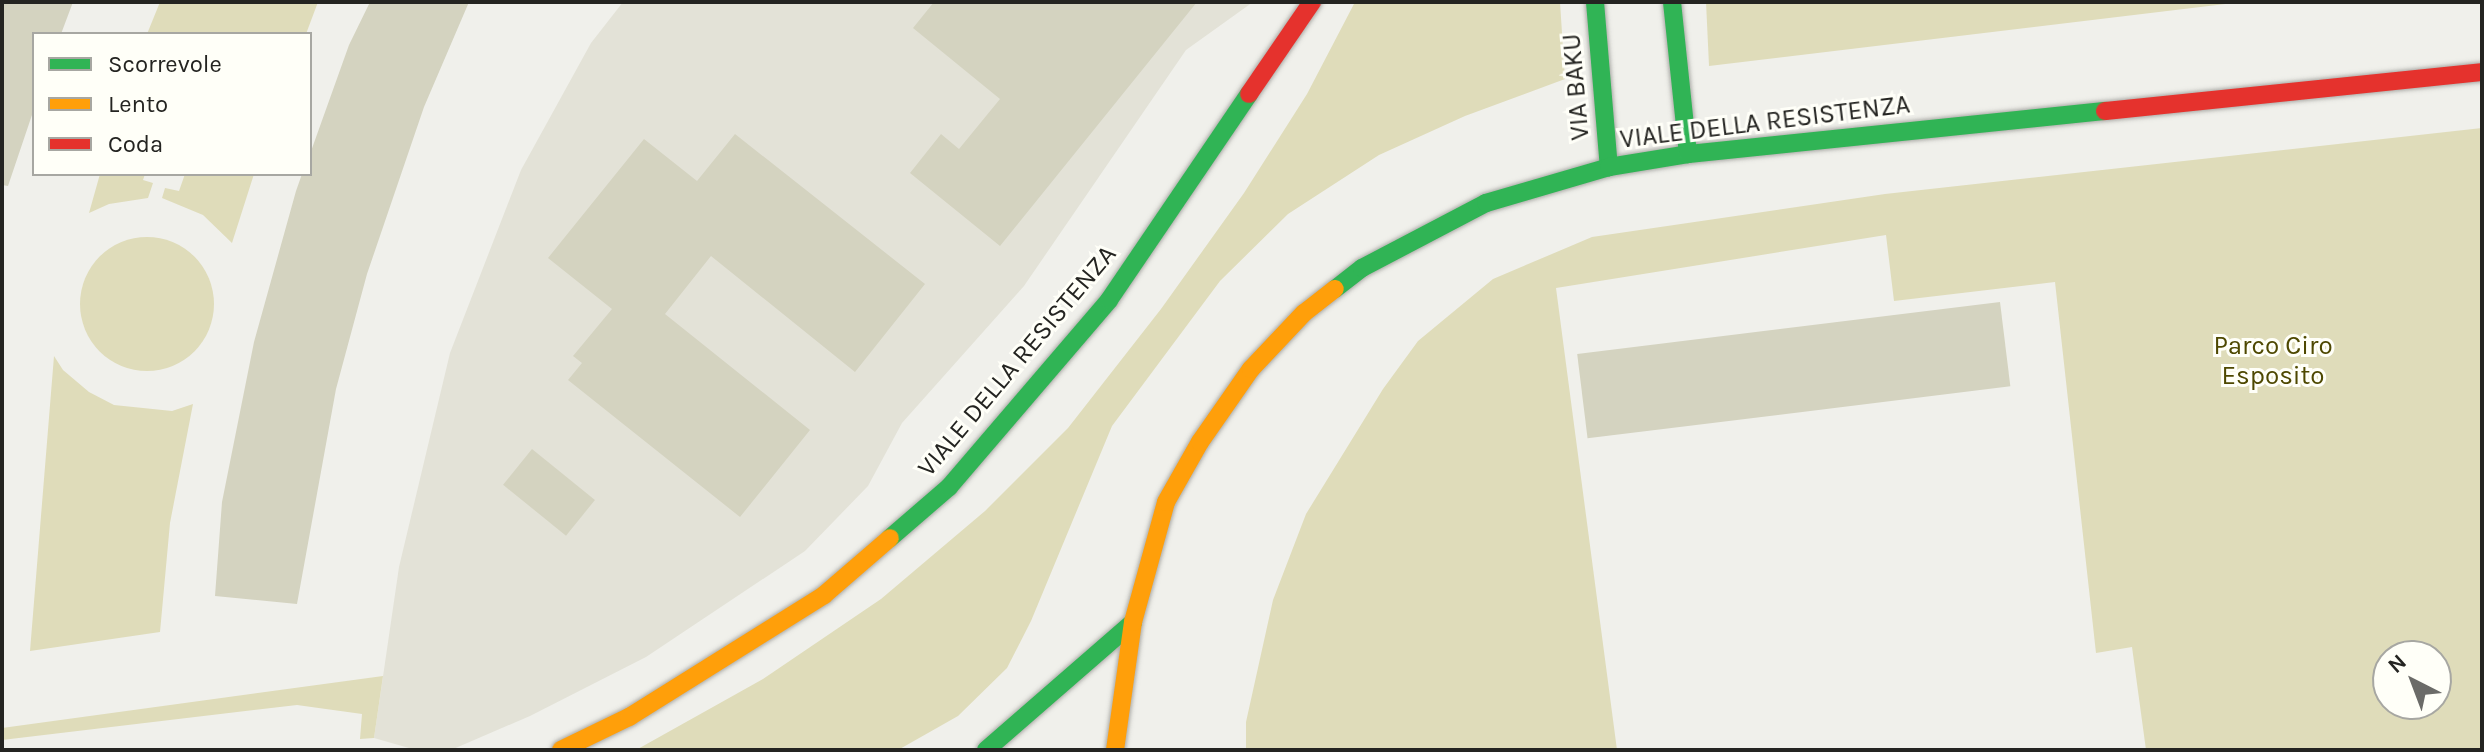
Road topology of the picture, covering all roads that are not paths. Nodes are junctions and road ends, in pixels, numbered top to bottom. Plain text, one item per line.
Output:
1 (1312, 2) edge
2 (1595, 2) edge
3 (1672, 2) edge
4 (2482, 72) edge
5 (1688, 154) junction
6 (1609, 167) junction
7 (1133, 622) junction
8 (561, 750) edge
9 (986, 750) edge
10 (1115, 750) edge

1 - 8 street, VIALE DELLA RESISTENZA
2 - 6 street, VIA BAKU
3 - 5 street
4 - 5 street, VIALE DELLA RESISTENZA
5 - 6 street, VIALE DELLA RESISTENZA
6 - 7 street, VIALE DELLA RESISTENZA
7 - 9 street
7 - 10 street, VIALE DELLA RESISTENZA

